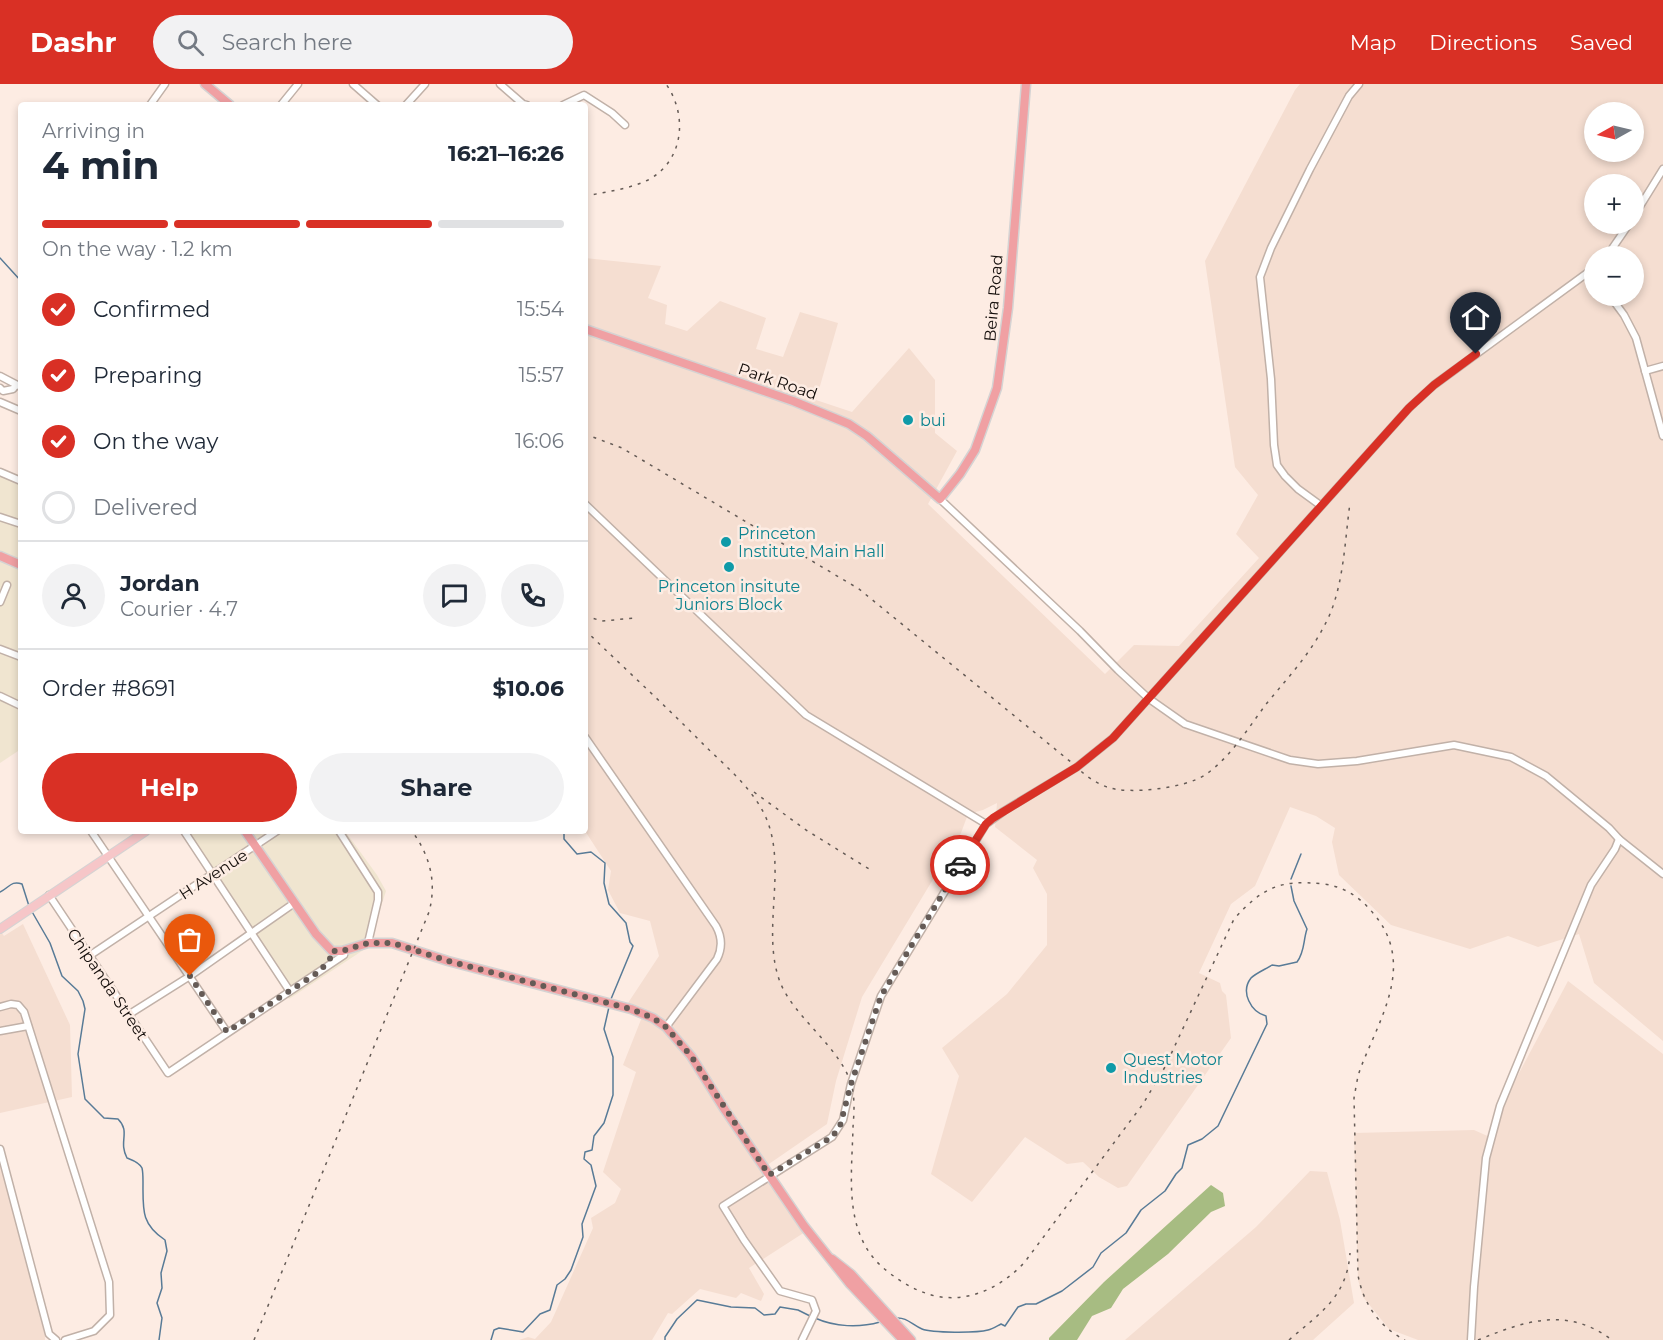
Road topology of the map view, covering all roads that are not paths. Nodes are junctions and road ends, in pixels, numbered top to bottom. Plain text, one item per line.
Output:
1 (165, 84) edge
2 (205, 84) edge
3 (298, 84) edge
4 (353, 84) edge
5 (425, 84) edge
6 (500, 84) edge
7 (1026, 84) edge
8 (1359, 84) edge
9 (152, 102) edge
10 (226, 102) edge
11 (283, 102) edge
12 (374, 102) edge
13 (409, 102) edge
14 (521, 102) edge
15 (569, 102) edge
16 (625, 125) dead end
17 (1663, 169) edge
18 (1644, 200) edge
19 (1584, 278) edge
20 (1617, 306) edge
21 (588, 329) edge
22 (1663, 366) edge
23 (1644, 371) junction
24 (0, 376) edge
25 (18, 386) edge
26 (2, 389) edge
27 (0, 400) edge
28 (18, 409) edge
29 (1663, 436) edge
30 (0, 472) edge
31 (18, 480) edge
32 (940, 499) junction
33 (1320, 506) junction
34 (588, 507) edge
35 (0, 517) edge
36 (18, 523) edge
37 (0, 556) edge
38 (0, 562) edge
39 (18, 564) edge
40 (18, 570) edge
41 (7, 585) dead end
42 (0, 602) edge
43 (0, 648) edge
44 (18, 656) edge
45 (0, 696) edge
46 (1148, 698) junction
47 (18, 705) edge
48 (588, 741) edge
49 (986, 824) junction
50 (94, 834) edge
51 (141, 834) edge
52 (186, 834) edge
53 (241, 834) edge
54 (246, 834) edge
55 (272, 834) edge
56 (341, 834) edge
57 (1619, 839) junction
58 (253, 847) junction
59 (109, 855) junction
60 (1663, 874) edge
61 (212, 875) junction
62 (49, 896) junction
63 (291, 906) junction
64 (150, 916) junction
65 (0, 929) edge
66 (251, 932) junction
67 (368, 943) junction
68 (332, 953) junction
69 (344, 955) junction
70 (89, 956) junction
71 (320, 971) junction
72 (190, 976) junction
73 (289, 990) junction
74 (588, 998) junction
75 (0, 1007) edge
76 (128, 1015) junction
77 (28, 1026) junction
78 (666, 1027) junction
79 (0, 1032) edge
80 (227, 1032) junction
81 (0, 1149) edge
82 (3, 1173) edge
83 (769, 1175) junction
84 (829, 1257) junction
85 (56, 1340) edge
86 (65, 1340) edge
87 (801, 1340) edge
88 (903, 1340) edge
89 (911, 1340) edge
90 (1470, 1340) edge

1 - 9 street
2 - 10 highway
3 - 11 street
4 - 12 street
5 - 13 street
6 - 14 street
7 - 32 highway, Beira Road
8 - 33 street
15 - 16 street
17 - 18 street
19 - 33 street
20 - 23 street
21 - 32 highway, Park Road
22 - 23 street
23 - 29 street
24 - 25 street
25 - 26 street
26 - 27 street
27 - 28 street
30 - 31 street
32 - 46 street
33 - 46 street
34 - 49 street
35 - 36 street
37 - 39 highway
38 - 40 highway
41 - 42 street
43 - 44 street
45 - 47 street
46 - 49 street
46 - 57 street
48 - 78 street
49 - 83 street
50 - 59 street
51 - 59 main road
52 - 61 street
53 - 58 highway
54 - 58 highway
55 - 58 street, H Avenue
56 - 67 street
57 - 60 street
57 - 90 street
58 - 61 street, H Avenue
58 - 63 highway
58 - 68 highway
59 - 62 main road
59 - 64 street
61 - 64 street, H Avenue
61 - 66 street
62 - 65 main road
62 - 70 street, Chipanda Street
63 - 66 street
63 - 68 highway
64 - 70 street, H Avenue
64 - 72 street
66 - 72 street
66 - 73 street
67 - 68 highway
67 - 74 highway
68 - 69 highway
68 - 71 street
69 - 71 street
69 - 74 highway
70 - 76 street, Chipanda Street
71 - 73 street
72 - 76 street
72 - 80 street
73 - 80 street
74 - 78 highway
75 - 77 street
76 - 80 street, Chipanda Street
77 - 79 street
77 - 86 street
78 - 83 highway
81 - 82 street
82 - 85 street
83 - 84 highway
83 - 87 street
84 - 88 highway
84 - 89 highway

